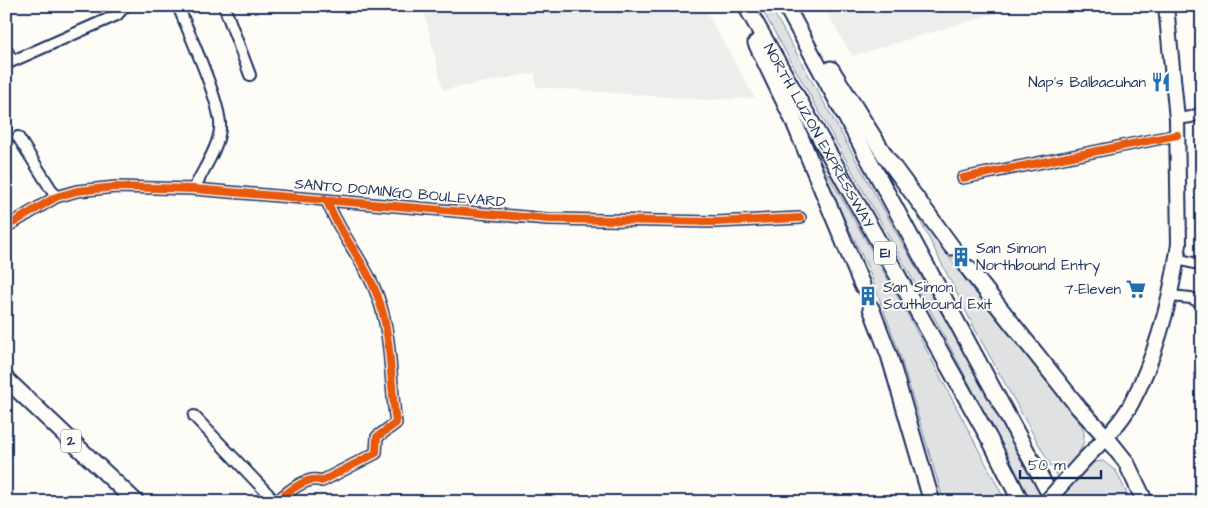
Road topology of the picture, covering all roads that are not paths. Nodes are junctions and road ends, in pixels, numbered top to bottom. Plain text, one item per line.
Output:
1 (126, 6) edge
2 (178, 6) edge
3 (224, 6) edge
4 (736, 6) edge
5 (746, 6) edge
6 (786, 6) edge
7 (1166, 6) edge
8 (796, 24) junction
9 (6, 49) edge
10 (9, 62) edge
11 (250, 75) dead end
12 (1202, 112) edge
13 (1176, 120) junction
14 (1177, 135) junction
15 (18, 137) dead end
16 (963, 178) dead end
17 (194, 189) junction
18 (56, 197) junction
19 (327, 201) junction
20 (800, 218) dead end
21 (6, 227) edge
22 (952, 247) tunnel mouth
23 (1177, 259) junction
24 (1202, 265) edge
25 (968, 268) tunnel mouth
26 (862, 285) tunnel mouth
27 (1170, 296) junction
28 (1202, 303) edge
29 (871, 308) tunnel mouth
30 (6, 380) edge
31 (194, 416) dead end
32 (1106, 437) junction
33 (136, 502) edge
34 (274, 502) edge
35 (932, 502) edge
36 (1022, 502) edge
37 (1046, 502) edge
38 (1054, 502) edge
39 (1145, 502) edge

1 - 10 street
2 - 17 street
3 - 11 street
4 - 26 highway
5 - 36 highway, NORTH LUZON EXPRESSWAY / E1
6 - 8 highway, E1
7 - 13 main road
8 - 22 highway
8 - 38 highway, E1
9 - 10 street
12 - 13 street
13 - 14 main road
14 - 16 street
14 - 23 main road
15 - 18 street
17 - 18 street, SANTO DOMINGO BOULEVARD
17 - 19 street, SANTO DOMINGO BOULEVARD
18 - 21 street, SANTO DOMINGO BOULEVARD
19 - 20 street, SANTO DOMINGO BOULEVARD
19 - 34 street
23 - 24 street
23 - 27 main road
25 - 32 highway
27 - 28 street
27 - 32 main road
29 - 35 highway
30 - 33 highway, 2
31 - 34 street
32 - 37 main road, bridge
32 - 39 highway

